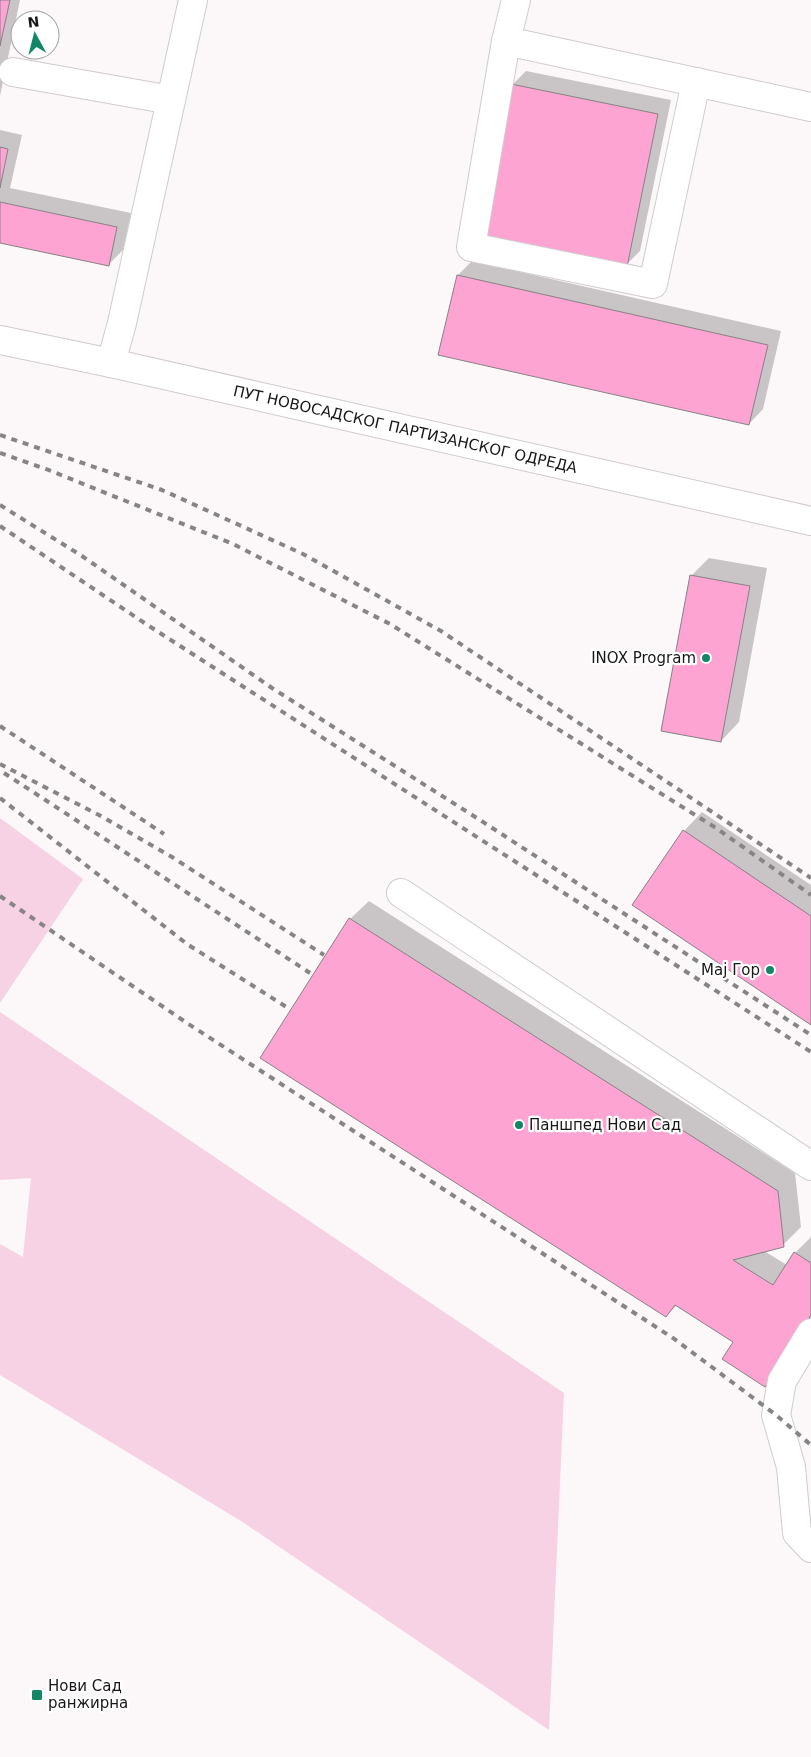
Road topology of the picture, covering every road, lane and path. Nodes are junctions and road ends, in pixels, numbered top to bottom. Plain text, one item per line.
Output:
1 (193, 0) edge
2 (516, 0) edge
3 (506, 41) junction
4 (13, 72) dead end
5 (696, 82) junction
6 (171, 100) junction
7 (811, 107) edge
8 (0, 340) edge
9 (111, 363) junction
10 (811, 521) edge
11 (401, 892) dead end
12 (811, 1166) edge
13 (811, 1333) edge
14 (811, 1548) edge

1 - 6 street
2 - 3 street
3 - 5 street
3 - 5 street
4 - 6 street
5 - 7 street
6 - 9 street
8 - 9 street, ПУТ НОВОСАДСКОГ ПАРТИЗАНСКОГ ОДРЕДА
9 - 10 street, ПУТ НОВОСАДСКОГ ПАРТИЗАНСКОГ ОДРЕДА
11 - 12 street
13 - 14 street

